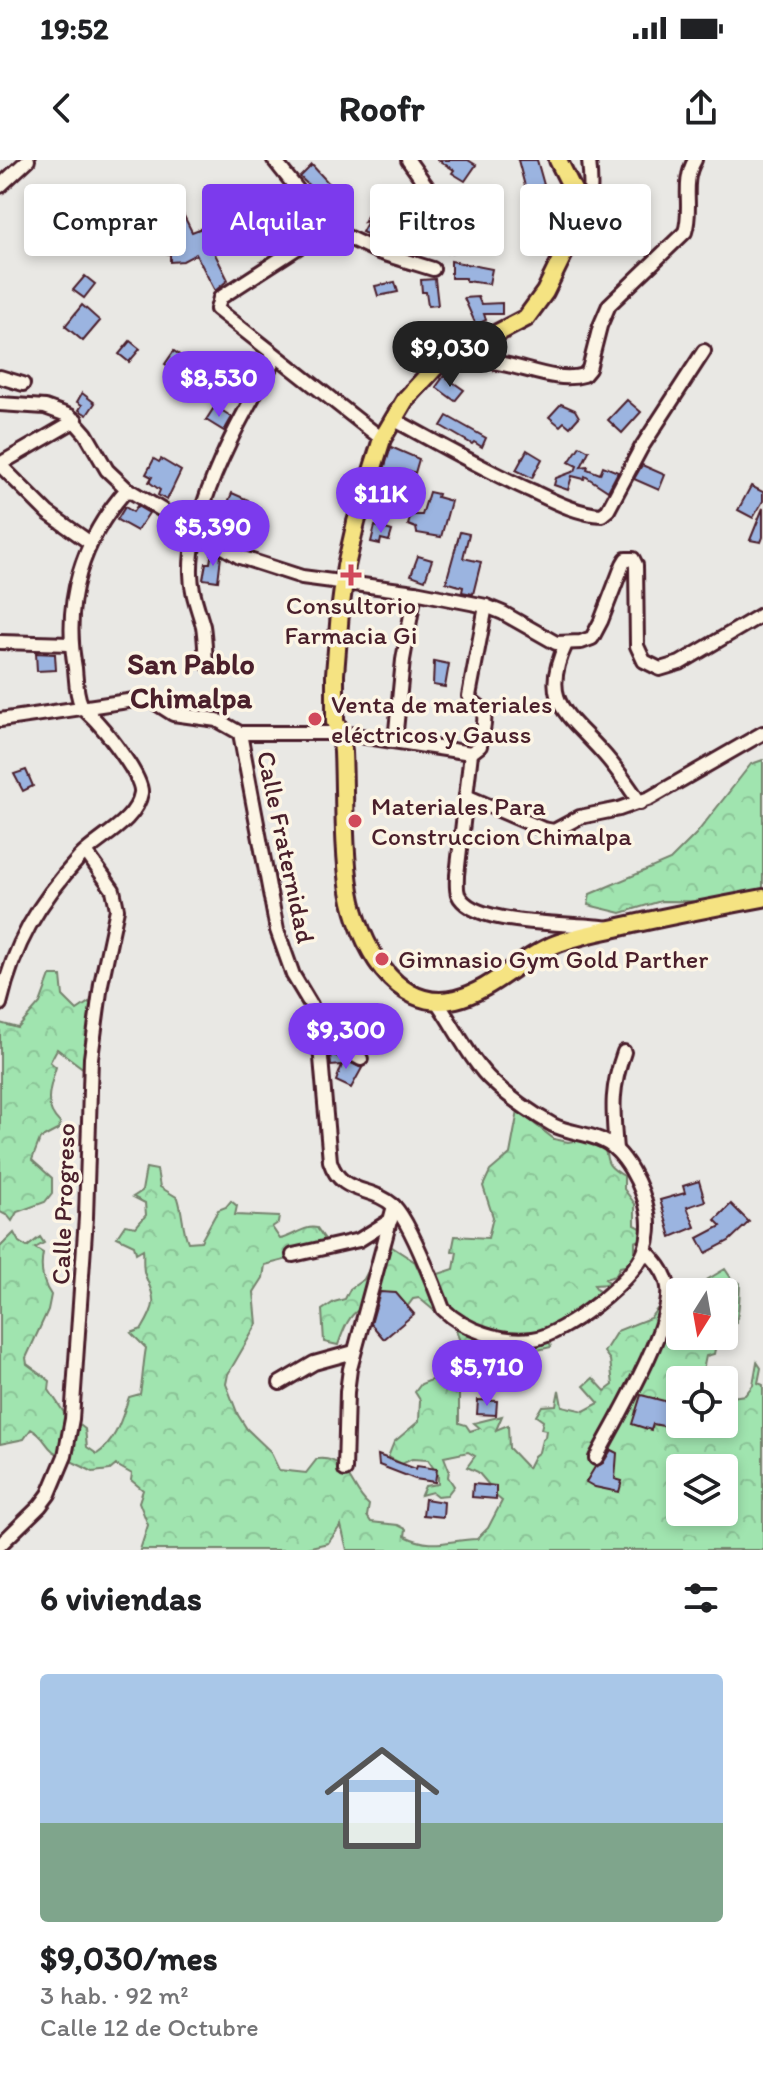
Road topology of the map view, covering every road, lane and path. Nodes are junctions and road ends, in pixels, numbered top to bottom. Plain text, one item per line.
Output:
1 (28, 160) edge
2 (274, 160) edge
3 (408, 160) edge
4 (558, 160) edge
5 (589, 160) edge
6 (695, 160) edge
7 (293, 184) edge
8 (425, 184) edge
9 (570, 184) edge
10 (590, 184) edge
11 (0, 186) edge
12 (354, 240) edge
13 (285, 256) edge
14 (563, 256) edge
15 (433, 269) dead end
16 (704, 351) dead end
17 (276, 357) junction
18 (432, 370) junction
19 (0, 377) edge
20 (23, 384) dead end
21 (0, 404) edge
22 (393, 419) junction
23 (76, 420) junction
24 (382, 439) junction
25 (0, 465) edge
26 (127, 489) junction
27 (196, 530) junction
28 (89, 542) junction
29 (343, 584) junction
30 (415, 592) junction
31 (486, 606) junction
32 (763, 614) edge
33 (0, 642) edge
34 (71, 644) junction
35 (566, 644) junction
36 (206, 663) dead end
37 (82, 706) junction
38 (0, 720) edge
39 (240, 733) junction
40 (341, 733) junction
41 (763, 733) edge
42 (395, 741) junction
43 (471, 753) junction
44 (466, 796) junction
45 (640, 803) junction
46 (86, 852) junction
47 (763, 898) edge
48 (613, 928) junction
49 (437, 1002) junction
50 (0, 1004) edge
51 (319, 1035) junction
52 (624, 1052) dead end
53 (361, 1059) dead end
54 (616, 1150) junction
55 (393, 1213) junction
56 (645, 1250) junction
57 (293, 1255) dead end
58 (354, 1352) junction
59 (280, 1383) dead end
60 (596, 1458) dead end
61 (345, 1470) dead end
62 (0, 1545) edge

1 - 11 street
2 - 7 street
3 - 8 street
4 - 9 main road
5 - 10 street
6 - 18 street
12 - 15 street
13 - 17 street
14 - 18 main road
16 - 22 street
17 - 24 street
17 - 27 street
18 - 22 main road
19 - 20 street
21 - 23 street
22 - 24 main road
23 - 25 street
23 - 26 street
24 - 29 main road
25 - 28 street
26 - 27 street
26 - 28 street
27 - 29 street
27 - 36 street
28 - 34 street
29 - 30 street
29 - 40 main road
30 - 31 street
30 - 42 street
31 - 35 street
31 - 43 street
32 - 35 street
33 - 34 street
34 - 37 street
35 - 45 street
37 - 38 street
37 - 39 street
37 - 46 street
39 - 40 street
39 - 51 street, Calle Fraternidad
40 - 42 street
40 - 49 main road
41 - 45 street
42 - 43 street
43 - 44 street
44 - 45 street
44 - 48 street
46 - 50 street
46 - 62 street, Calle Progreso
47 - 48 main road
48 - 49 main road
49 - 54 street
51 - 53 street
51 - 55 street, Calle Fraternidad
52 - 54 street
54 - 56 street
55 - 56 street
55 - 57 street
55 - 58 street
56 - 60 street
58 - 59 street
58 - 61 street

